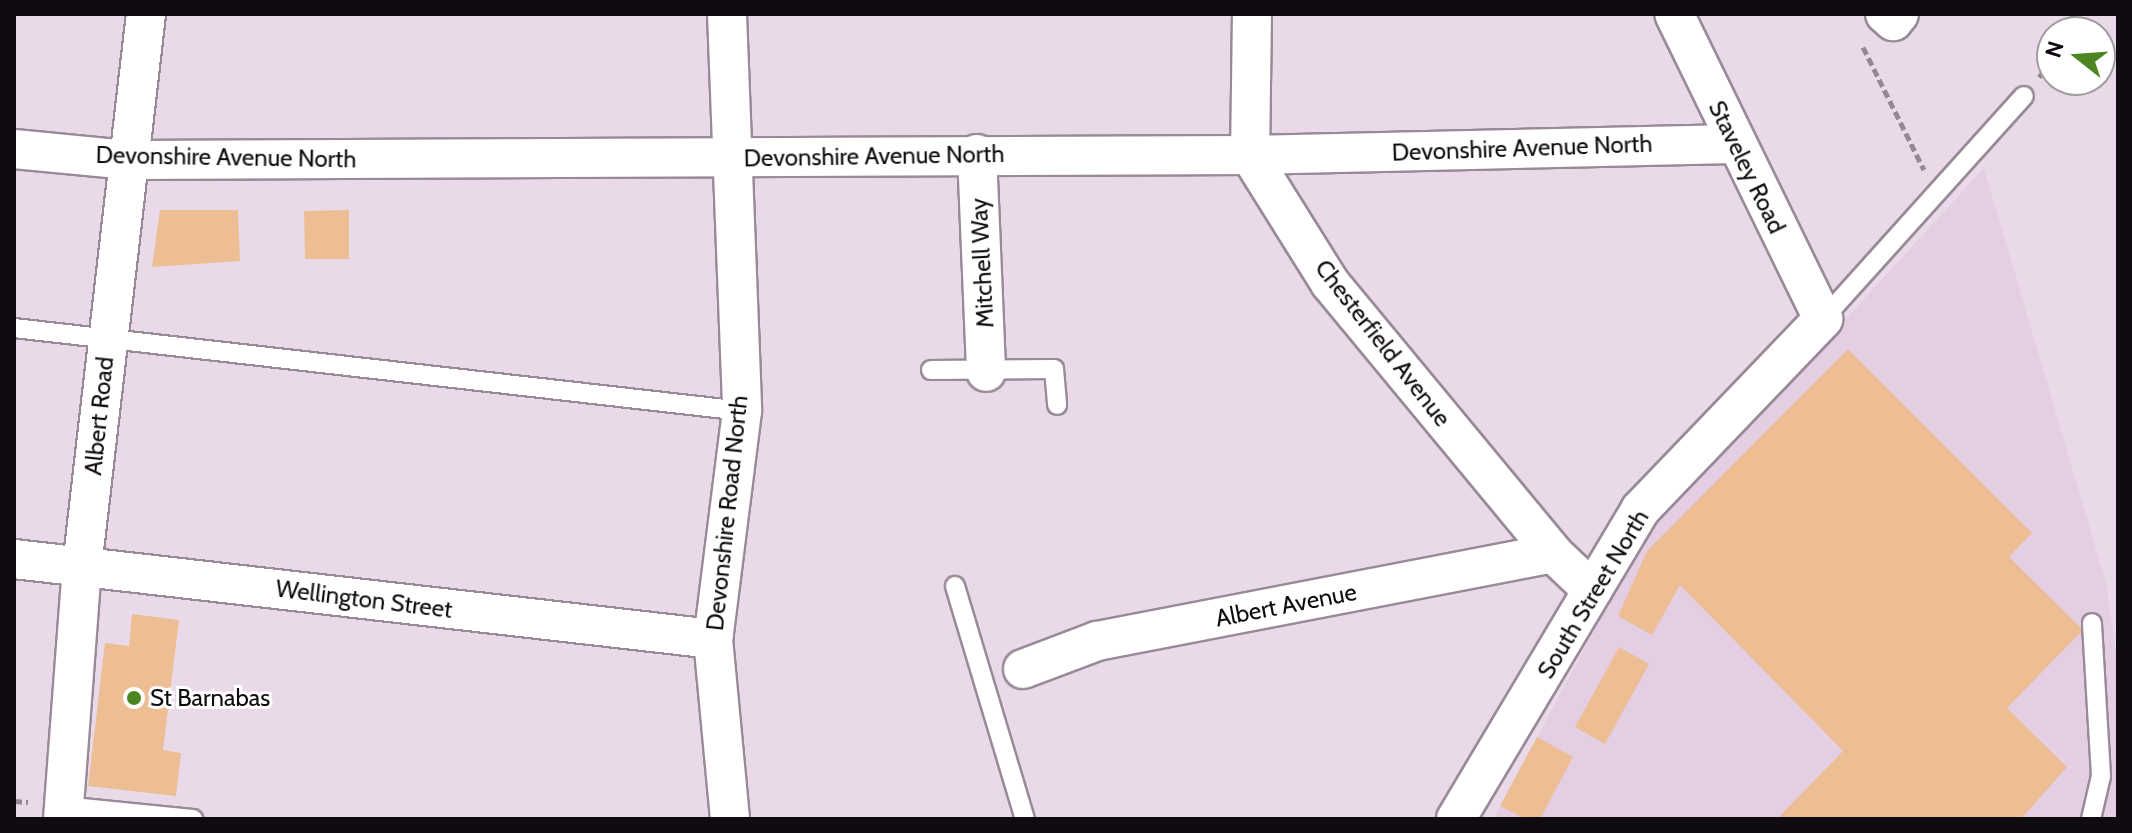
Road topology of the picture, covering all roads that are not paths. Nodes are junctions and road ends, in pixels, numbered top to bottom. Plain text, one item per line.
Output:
1 (146, 14) edge
2 (727, 14) edge
3 (1252, 14) edge
4 (1674, 14) edge
5 (1899, 14) edge
6 (1876, 25) edge
7 (2024, 96) dead end
8 (1734, 144) junction
9 (14, 149) edge
10 (977, 154) junction
11 (1250, 155) junction
12 (732, 158) junction
13 (129, 160) junction
14 (1823, 319) junction
15 (14, 328) edge
16 (108, 339) junction
17 (931, 370) dead end
18 (986, 372) junction
19 (1057, 405) dead end
20 (742, 411) junction
21 (1553, 553) junction
22 (14, 559) edge
23 (82, 567) junction
24 (955, 586) dead end
25 (1592, 590) junction
26 (2092, 623) dead end
27 (713, 639) junction
28 (1023, 669) dead end
29 (64, 812) edge
30 (193, 819) edge
31 (730, 819) edge
32 (1025, 819) edge
33 (1456, 819) edge
34 (2091, 819) edge

1 - 13 street, Albert Road
2 - 12 street, Devonshire Road North
3 - 11 street
4 - 8 street, Staveley Road
5 - 6 street
7 - 14 lane
8 - 11 street, Devonshire Avenue North
8 - 14 street, Staveley Road
9 - 13 street, Devonshire Avenue North
10 - 11 street, Devonshire Avenue North
10 - 12 street, Devonshire Avenue North
10 - 18 street, Mitchell Way
11 - 21 street, Chesterfield Avenue
12 - 13 street, Devonshire Avenue North
12 - 20 street, Devonshire Road North
13 - 16 street, Albert Road
14 - 25 street, South Street North
15 - 16 lane
16 - 20 lane
16 - 23 street, Albert Road
17 - 18 lane
18 - 19 lane
20 - 27 street, Devonshire Road North
21 - 25 street, Chesterfield Avenue
21 - 28 street, Albert Avenue
22 - 23 street, Wellington Street
23 - 27 street, Wellington Street
23 - 29 street, Albert Road
24 - 32 lane
25 - 33 street, South Street North
26 - 34 lane
27 - 31 street, Devonshire Road North
29 - 30 lane

